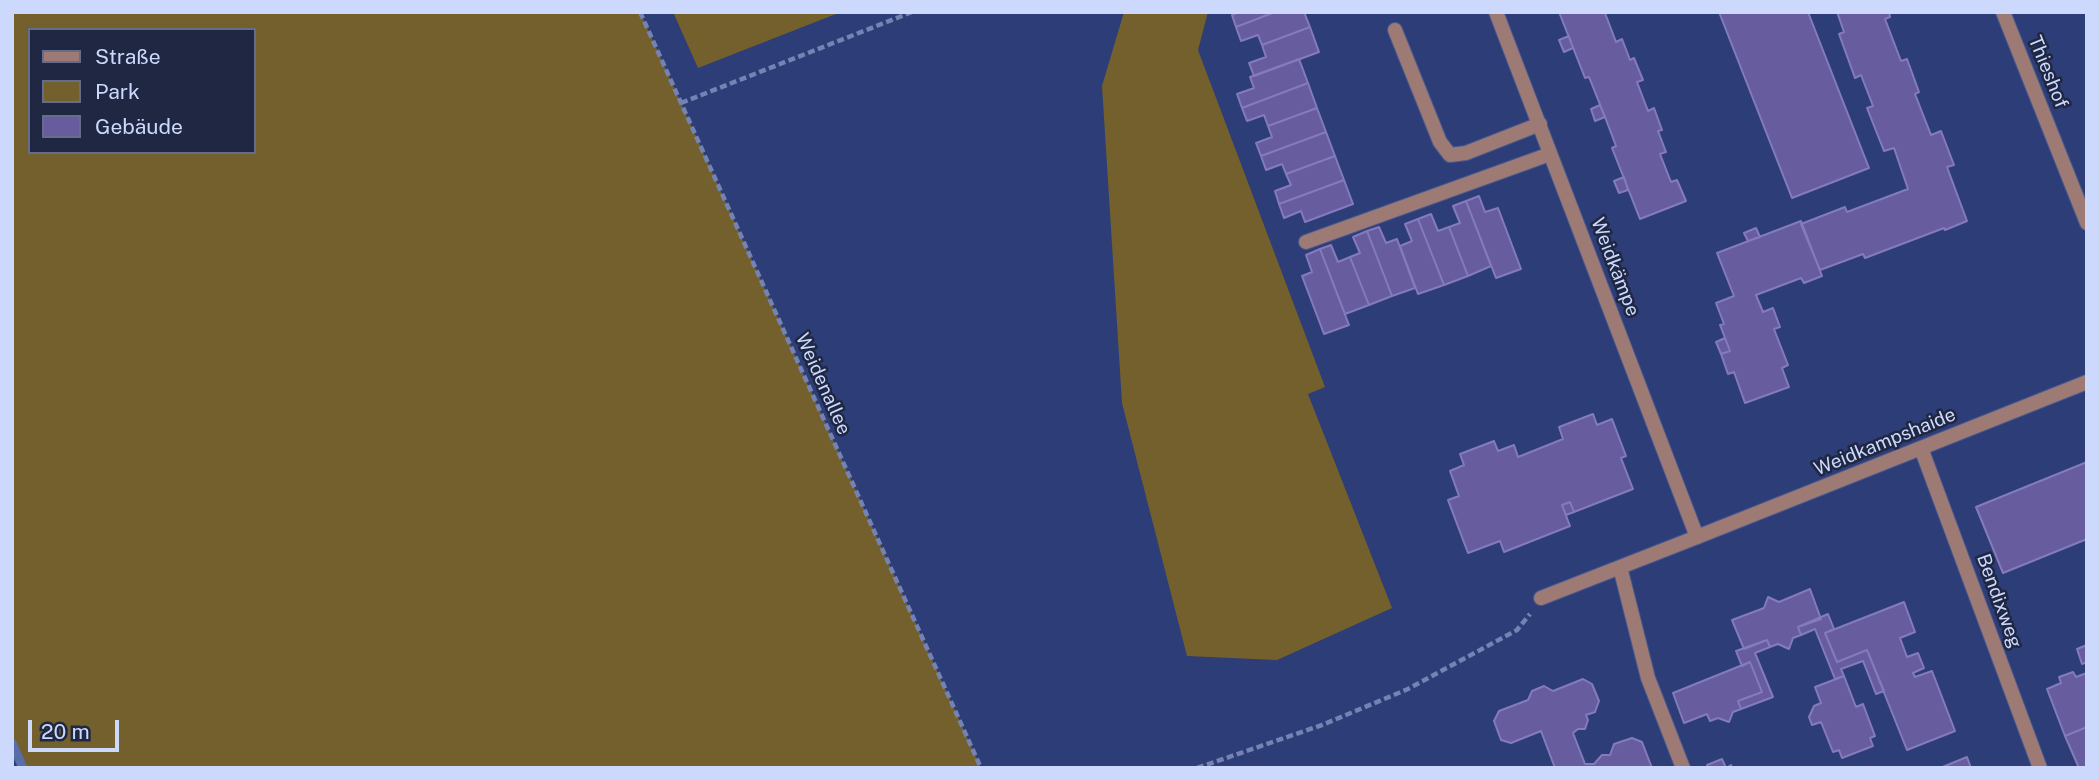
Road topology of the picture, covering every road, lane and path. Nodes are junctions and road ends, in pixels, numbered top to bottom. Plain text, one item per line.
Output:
1 (639, 12) edge
2 (912, 12) edge
3 (1496, 12) edge
4 (2003, 12) edge
5 (1395, 30) dead end
6 (681, 103) junction
7 (1540, 124) junction
8 (1550, 154) junction
9 (2087, 223) edge
10 (1306, 242) dead end
11 (2087, 382) edge
12 (1921, 448) junction
13 (1697, 537) junction
14 (1620, 567) junction
15 (1541, 598) joint
16 (981, 768) edge
17 (1197, 768) edge
18 (1683, 768) edge
19 (2040, 768) edge

1 - 6 path, Weidenallee
2 - 6 path
3 - 7 street, Weidkämpe
4 - 9 street, Thieshof
5 - 7 street
6 - 16 path, Weidenallee
7 - 8 street, Weidkämpe
8 - 10 street
8 - 13 street, Weidkämpe
11 - 12 street, Weidkampshaide
12 - 13 street, Weidkampshaide
12 - 19 street, Bendixweg
13 - 14 street, Weidkampshaide
14 - 15 street, Weidkampshaide
14 - 18 street
15 - 17 path

